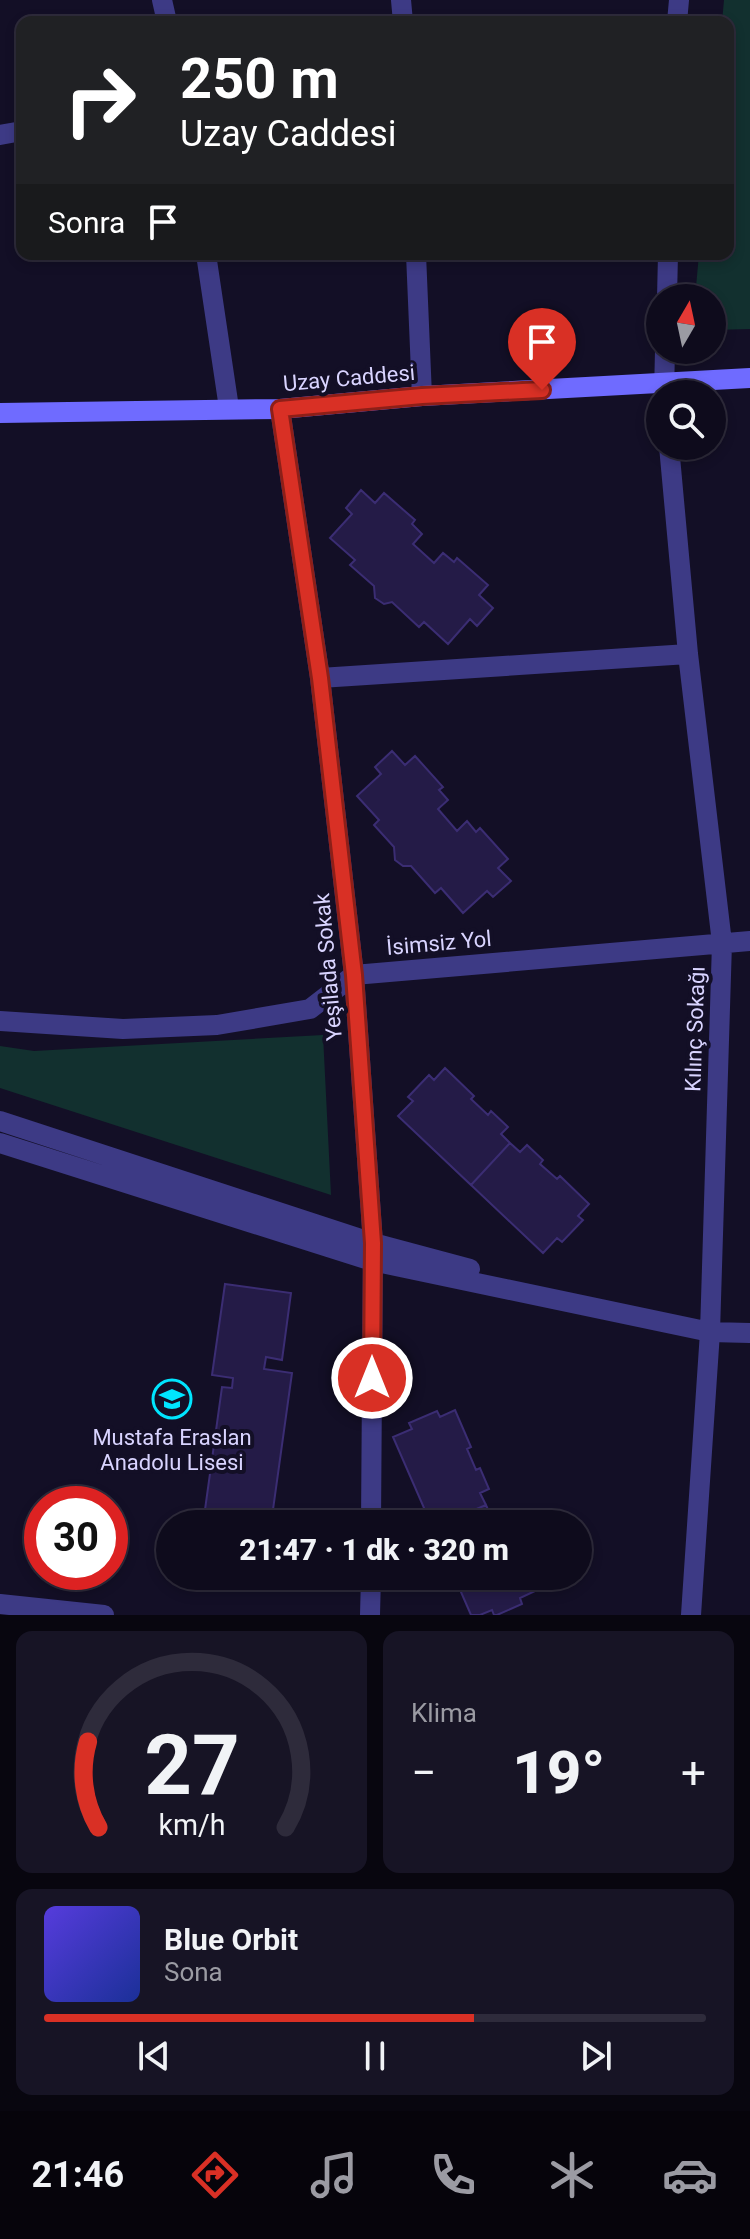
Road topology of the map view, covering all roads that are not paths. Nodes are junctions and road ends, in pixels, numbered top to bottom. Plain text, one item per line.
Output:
1 (207, 260) edge
2 (416, 260) edge
3 (668, 260) edge
4 (667, 284) edge
5 (750, 378) edge
6 (726, 381) edge
7 (646, 390) edge
8 (422, 396) junction
9 (229, 408) junction
10 (280, 409) junction
11 (0, 413) edge
12 (670, 460) edge
13 (688, 654) junction
14 (320, 678) junction
15 (750, 941) edge
16 (722, 943) junction
17 (354, 975) junction
18 (0, 1021) edge
19 (0, 1121) edge
20 (0, 1143) edge
21 (372, 1252) junction
22 (710, 1332) junction
23 (750, 1333) edge
24 (371, 1510) edge
25 (371, 1590) edge
26 (0, 1604) edge
27 (104, 1615) edge
28 (370, 1615) edge
29 (691, 1615) edge

1 - 9 street
2 - 8 street
3 - 4 street
5 - 6 main road, Uzay Caddesi
7 - 8 main road, Uzay Caddesi
8 - 10 main road, Uzay Caddesi
9 - 10 main road, Uzay Caddesi
9 - 11 main road, Uzay Caddesi
10 - 14 street, Yeşilada Sokak
12 - 13 street, Kılınç Sokağı
13 - 14 street
13 - 16 street, Kılınç Sokağı
14 - 17 street, Yeşilada Sokak
15 - 16 street, İsimsiz Yol
16 - 17 street, İsimsiz Yol
16 - 22 street, Kılınç Sokağı
17 - 18 street
17 - 21 street, Yeşilada Sokak
19 - 21 street
20 - 21 street
21 - 22 street
21 - 24 street, Yeşilada Sokak
22 - 23 street
22 - 29 street, Kılınç Sokağı
25 - 28 street
26 - 27 street

